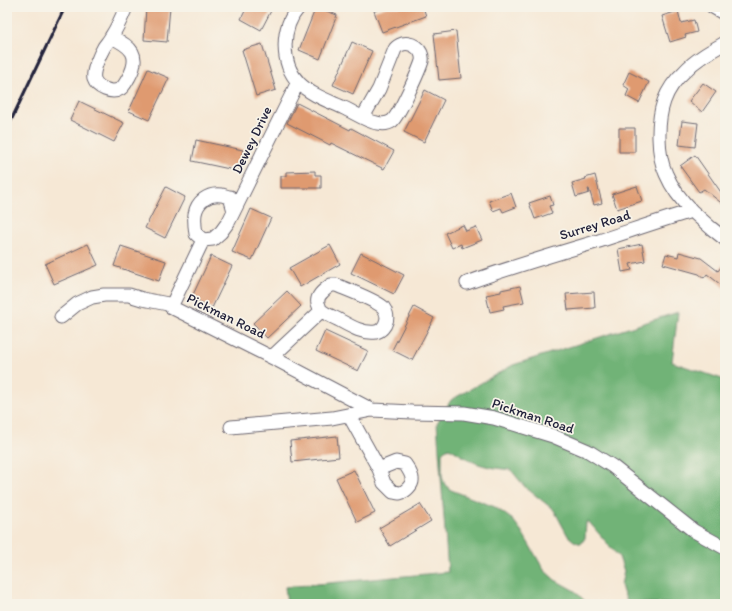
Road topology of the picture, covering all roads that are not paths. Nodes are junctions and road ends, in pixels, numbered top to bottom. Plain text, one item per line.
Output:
1 (126, 7) edge
2 (300, 7) edge
3 (713, 7) edge
4 (725, 14) edge
5 (111, 37) dead end
6 (725, 43) edge
7 (298, 82) junction
8 (363, 118) junction
9 (234, 211) junction
10 (692, 211) junction
11 (725, 239) edge
12 (203, 240) junction
13 (467, 283) dead end
14 (172, 307) junction
15 (321, 311) junction
16 (61, 317) dead end
17 (272, 357) junction
18 (372, 410) junction
19 (349, 414) junction
20 (231, 427) dead end
21 (379, 469) dead end
22 (725, 548) edge

1 - 5 street
2 - 7 street
3 - 4 street
6 - 10 street
7 - 8 street
7 - 9 street, Dewey Drive
8 - 8 street
9 - 12 street, Dewey Drive
9 - 12 street
10 - 11 street
10 - 13 street, Surrey Road
12 - 14 street
14 - 16 street, Pickman Road
14 - 17 street, Pickman Road
15 - 15 street
15 - 17 street
17 - 18 street, Pickman Road
18 - 19 street, Pickman Road
18 - 22 street, Pickman Road
19 - 20 street, Pickman Road
19 - 21 street

